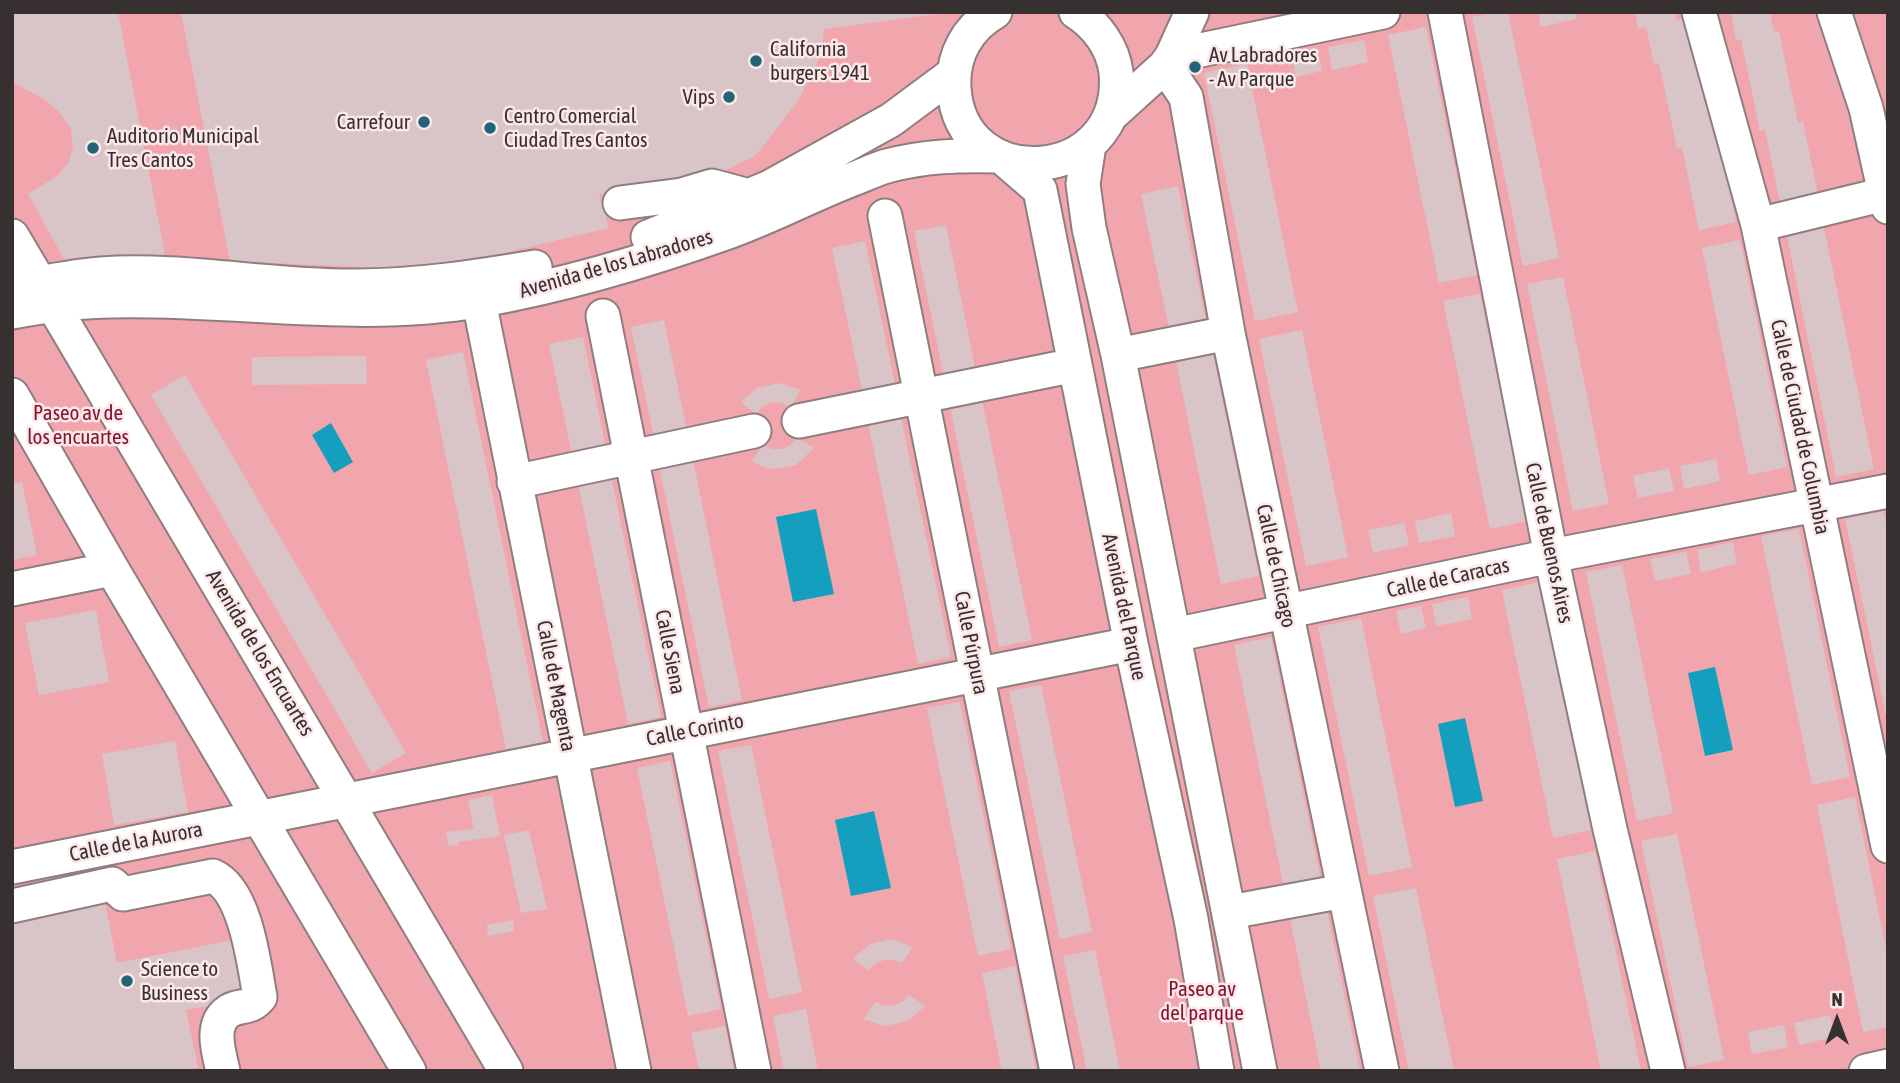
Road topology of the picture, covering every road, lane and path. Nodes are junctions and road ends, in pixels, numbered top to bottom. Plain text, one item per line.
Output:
1 (995, 12) edge
2 (1192, 12) edge
3 (1383, 12) edge
4 (1445, 12) edge
5 (1699, 12) edge
6 (1834, 12) edge
7 (1086, 14) edge
8 (1169, 60) junction
9 (953, 74) junction
10 (1877, 106) edge
11 (1111, 115) junction
12 (1089, 145) junction
13 (1001, 158) junction
14 (749, 196) junction
15 (1886, 200) edge
16 (620, 203) dead end
17 (885, 216) dead end
18 (1758, 225) junction
19 (12, 236) edge
20 (35, 292) edge
21 (479, 301) junction
22 (12, 312) edge
23 (603, 316) dead end
24 (1228, 333) junction
25 (1118, 355) junction
26 (1075, 365) junction
27 (12, 395) edge
28 (921, 396) junction
29 (799, 421) dead end
30 (754, 431) dead end
31 (631, 457) junction
32 (514, 482) junction
33 (1888, 491) edge
34 (1816, 505) junction
35 (1551, 556) junction
36 (112, 569) junction
37 (12, 589) edge
38 (1285, 611) junction
39 (1174, 635) junction
40 (1131, 644) junction
41 (977, 674) junction
42 (686, 732) junction
43 (570, 756) junction
44 (1881, 779) edge
45 (347, 800) junction
46 (260, 818) junction
47 (1888, 846) edge
48 (12, 867) edge
49 (1344, 891) junction
50 (12, 906) edge
51 (1230, 912) junction
52 (1888, 1066) edge
53 (223, 1071) edge
54 (409, 1071) edge
55 (506, 1071) edge
56 (634, 1071) edge
57 (754, 1071) edge
58 (1057, 1071) edge
59 (1217, 1071) edge
60 (1260, 1071) edge
61 (1382, 1071) edge
62 (1668, 1071) edge
63 (1866, 1071) edge

1 - 9 street
2 - 8 street
3 - 8 street
4 - 35 street, Calle de Buenos Aires
5 - 18 street, Calle de Ciudad de Columbia
6 - 10 street
7 - 11 street
8 - 11 street
8 - 24 street, Calle de Chicago
9 - 13 street, Avenida del Parque
9 - 14 street, Avenida de los Labradores
10 - 15 street
11 - 12 street
12 - 13 street, Avenida de los Labradores
12 - 25 street, Avenida del Parque
13 - 21 street, Avenida de los Labradores
13 - 26 street, Avenida del Parque
14 - 16 street
14 - 20 street, Avenida de los Labradores
15 - 18 street
17 - 28 street, Calle Púrpura
18 - 34 street, Calle de Ciudad de Columbia
19 - 20 street, Avenida de los Encuartes
20 - 21 street, Avenida de los Labradores
20 - 22 street, Avenida de los Labradores
20 - 45 street, Avenida de los Encuartes
21 - 32 street, Calle de Magenta
23 - 31 street, Calle Siena
24 - 25 street
24 - 38 street, Calle de Chicago
25 - 39 street, Avenida del Parque
26 - 28 street
26 - 40 street, Avenida del Parque
27 - 36 street
28 - 29 street
28 - 41 street, Calle Púrpura
30 - 31 street
31 - 32 street
31 - 42 street, Calle Siena
32 - 43 street, Calle de Magenta
33 - 34 street, Calle de Caracas
34 - 35 street, Calle de Caracas
34 - 44 street, Calle de Ciudad de Columbia
35 - 38 street, Calle de Caracas
35 - 62 street, Calle de Buenos Aires
36 - 37 street
36 - 46 street
38 - 39 street, Calle de Caracas
38 - 49 street, Calle de Chicago
39 - 51 street, Avenida del Parque
40 - 41 street, Calle Corinto
40 - 59 street, Avenida del Parque
41 - 42 street, Calle Corinto
41 - 58 street, Calle Púrpura
42 - 43 street, Calle Corinto
42 - 57 street, Calle Siena
43 - 45 street, Calle Corinto
43 - 56 street, Calle de Magenta
44 - 47 street, Calle de Ciudad de Columbia
45 - 46 street, Calle Corinto
45 - 55 street, Avenida de los Encuartes
46 - 48 street, Calle de la Aurora
46 - 54 street
49 - 51 street
49 - 61 street, Calle de Chicago
50 - 53 street
51 - 60 street, Avenida del Parque
52 - 63 street

